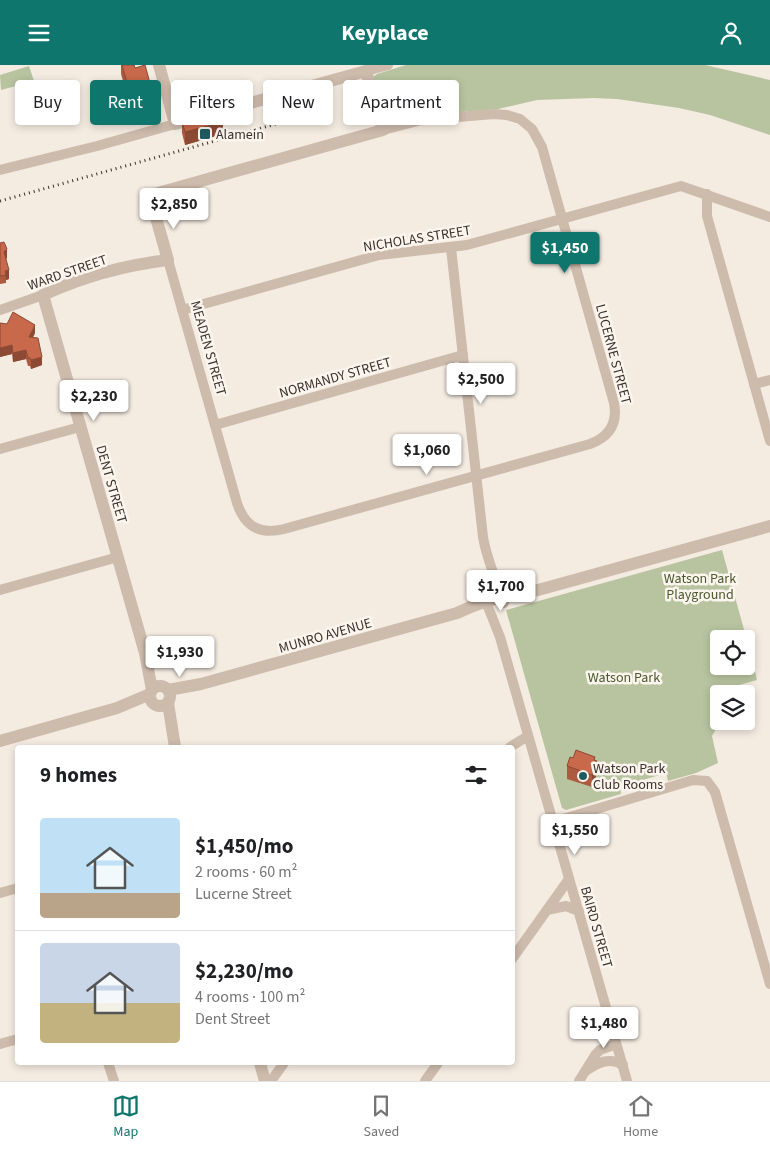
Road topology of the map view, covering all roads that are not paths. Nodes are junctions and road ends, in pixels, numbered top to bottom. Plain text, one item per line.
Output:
1 (159, 65) edge
2 (388, 65) edge
3 (363, 72) junction
4 (253, 102) edge
5 (171, 109) edge
6 (171, 125) edge
7 (380, 131) junction
8 (0, 170) edge
9 (706, 194) junction
10 (770, 217) edge
11 (562, 219) junction
12 (451, 248) junction
13 (167, 256) junction
14 (43, 295) junction
15 (0, 310) edge
16 (182, 310) junction
17 (463, 355) junction
18 (770, 380) edge
19 (754, 384) junction
20 (215, 425) junction
21 (80, 427) junction
22 (770, 441) edge
23 (0, 449) edge
24 (477, 476) junction
25 (770, 526) edge
26 (118, 557) junction
27 (0, 590) edge
28 (495, 603) junction
29 (160, 696) junction
30 (528, 736) junction
31 (0, 741) edge
32 (175, 745) edge
33 (513, 745) edge
34 (532, 747) junction
35 (515, 751) edge
36 (553, 822) junction
37 (569, 879) junction
38 (15, 889) edge
39 (0, 893) edge
40 (547, 910) junction
41 (578, 911) junction
42 (515, 955) edge
43 (770, 985) edge
44 (15, 1040) edge
45 (616, 1043) junction
46 (0, 1044) edge
47 (109, 1065) edge
48 (261, 1065) edge
49 (283, 1065) edge
50 (437, 1065) edge
51 (622, 1065) junction
52 (587, 1069) junction
53 (114, 1081) edge
54 (265, 1081) edge
55 (271, 1081) edge
56 (425, 1081) edge
57 (579, 1081) edge
58 (627, 1081) edge

1 - 5 street
2 - 3 street
3 - 4 street
3 - 7 street
6 - 8 street
7 - 11 street, LUCERNE STREET
7 - 13 street, MEADEN STREET
9 - 10 street, NICHOLAS STREET
9 - 11 street, NICHOLAS STREET
9 - 19 street
11 - 12 street, NICHOLAS STREET
11 - 24 street, LUCERNE STREET
12 - 16 street, NICHOLAS STREET
12 - 17 street, BAIRD STREET
13 - 14 street, WARD STREET
13 - 16 street, MEADEN STREET
14 - 15 street, WARD STREET
14 - 21 street, DENT STREET
16 - 20 street, MEADEN STREET
17 - 20 street, NORMANDY STREET
17 - 24 street, BAIRD STREET
18 - 19 street
19 - 22 street
20 - 24 street, MEADEN STREET
21 - 23 street
21 - 26 street, DENT STREET
24 - 28 street, BAIRD STREET
25 - 28 street, MUNRO AVENUE
26 - 27 street
26 - 29 street, DENT STREET
28 - 29 street, MUNRO AVENUE
28 - 30 street, BAIRD STREET
29 - 31 street, MUNRO AVENUE
29 - 32 street, DENT STREET
30 - 33 street
30 - 34 street, BAIRD STREET
34 - 35 street
34 - 36 street, BAIRD STREET
36 - 37 street, BAIRD STREET
36 - 43 street
37 - 40 street
37 - 41 street, BAIRD STREET
38 - 39 street
40 - 41 street
40 - 42 street
41 - 45 street, BAIRD STREET
44 - 46 street
45 - 51 street, BAIRD STREET
45 - 52 street
47 - 53 street
48 - 54 street
49 - 55 street
50 - 56 street
51 - 52 street
51 - 58 street, BAIRD STREET
52 - 57 street

